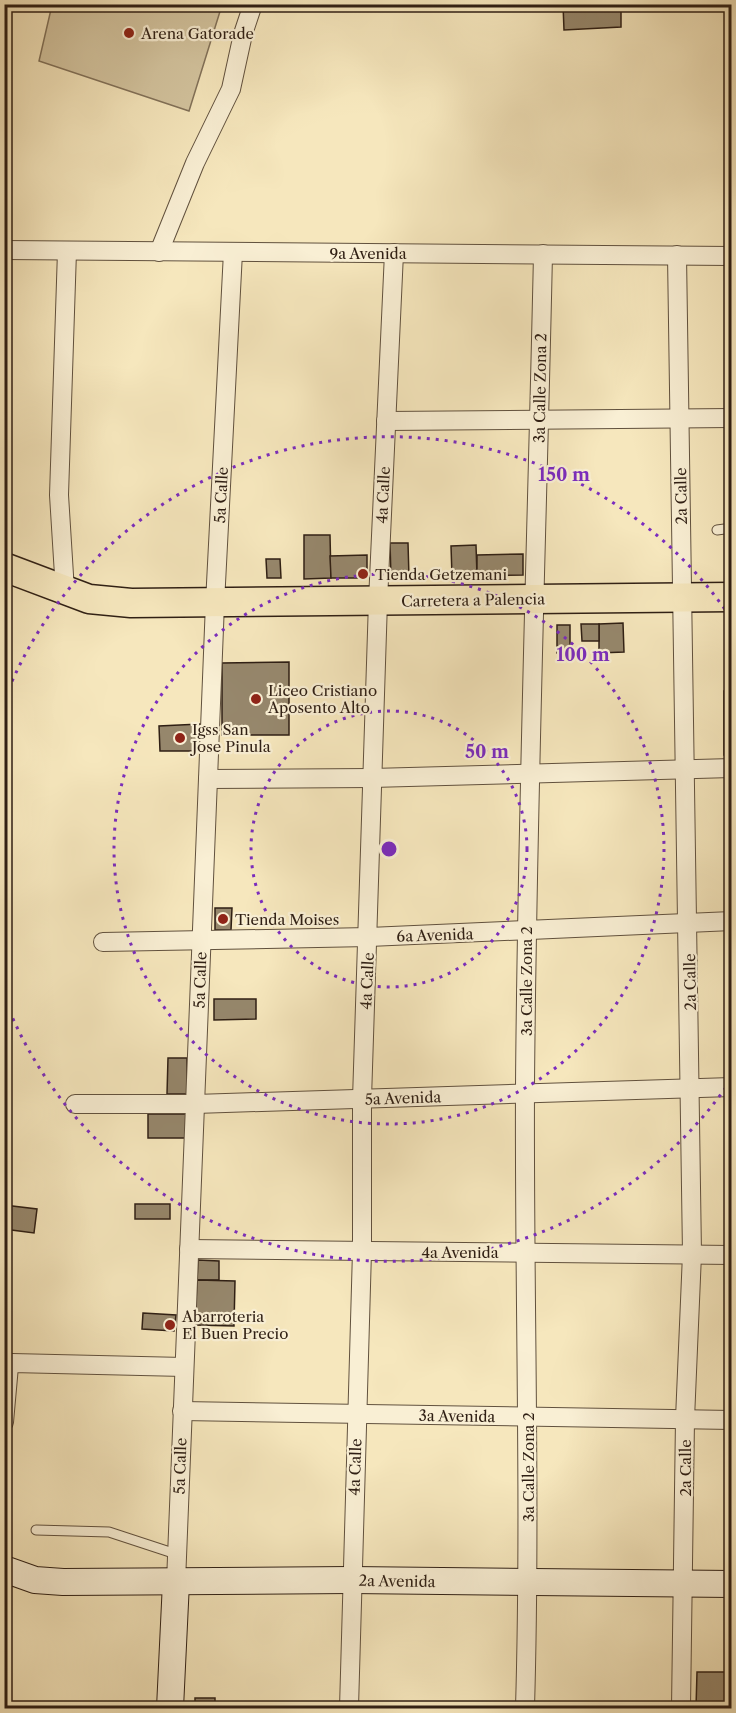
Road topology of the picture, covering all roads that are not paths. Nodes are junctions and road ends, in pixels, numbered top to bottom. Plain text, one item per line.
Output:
1 (252, 4) edge
2 (4, 250) edge
3 (67, 251) junction
4 (159, 252) junction
5 (233, 252) junction
6 (394, 253) junction
7 (543, 254) junction
8 (677, 255) junction
9 (732, 256) edge
10 (680, 418) junction
11 (732, 418) edge
12 (539, 420) junction
13 (386, 422) junction
14 (732, 528) edge
15 (717, 530) dead end
16 (4, 567) edge
17 (65, 591) junction
18 (732, 597) edge
19 (682, 598) junction
20 (536, 599) junction
21 (378, 601) junction
22 (215, 603) junction
23 (732, 768) edge
24 (684, 769) junction
25 (528, 772) junction
26 (372, 778) junction
27 (208, 779) junction
28 (732, 921) edge
29 (689, 922) junction
30 (526, 931) junction
31 (369, 938) junction
32 (103, 942) dead end
33 (201, 942) junction
34 (732, 1087) edge
35 (691, 1088) junction
36 (525, 1094) junction
37 (362, 1099) junction
38 (75, 1104) dead end
39 (195, 1104) junction
40 (189, 1249) junction
41 (362, 1251) junction
42 (528, 1253) junction
43 (692, 1254) junction
44 (732, 1255) edge
45 (184, 1367) junction
46 (182, 1411) junction
47 (357, 1414) junction
48 (528, 1417) junction
49 (685, 1419) junction
50 (732, 1420) edge
51 (4, 1422) edge
52 (36, 1530) dead end
53 (176, 1554) junction
54 (4, 1569) edge
55 (351, 1580) junction
56 (176, 1581) junction
57 (529, 1582) junction
58 (685, 1583) junction
59 (732, 1584) edge
60 (170, 1708) edge
61 (349, 1708) edge
62 (525, 1708) edge
63 (681, 1708) edge

1 - 4 street
2 - 3 street, 9a Avenida
3 - 4 street, 9a Avenida
3 - 17 street
4 - 5 street, 9a Avenida
5 - 6 street, 9a Avenida
5 - 22 street, 5a Calle
6 - 7 street, 9a Avenida
6 - 13 street, 4a Calle
7 - 8 street, 9a Avenida
7 - 12 street, 3a Calle Zona 2
8 - 9 street, 9a Avenida
8 - 10 street, 2a Calle
10 - 11 street
10 - 12 street
10 - 19 street, 2a Calle
12 - 13 street
12 - 20 street, 3a Calle Zona 2
13 - 21 street, 4a Calle
14 - 15 lane
16 - 17 main road, Carretera a Palencia
17 - 22 main road, Carretera a Palencia
18 - 19 main road, Carretera a Palencia
19 - 20 main road, Carretera a Palencia
19 - 24 street, 2a Calle
20 - 21 main road, Carretera a Palencia
20 - 25 street, 3a Calle Zona 2
21 - 22 main road, Carretera a Palencia
21 - 26 street, 4a Calle
22 - 27 street, 5a Calle
23 - 24 street
24 - 25 street
24 - 29 street, 2a Calle
25 - 26 street
25 - 30 street, 3a Calle Zona 2
26 - 27 street
26 - 31 street, 4a Calle
27 - 33 street, 5a Calle
28 - 29 street, 6a Avenida
29 - 30 street, 6a Avenida
29 - 35 street, 2a Calle
30 - 31 street, 6a Avenida
30 - 36 street, 3a Calle Zona 2
31 - 33 street, 6a Avenida
31 - 37 street, 4a Calle
32 - 33 street, 6a Avenida
33 - 39 street, 5a Calle
34 - 35 street, 5a Avenida
35 - 36 street, 5a Avenida
35 - 43 street, 2a Calle
36 - 37 street, 5a Avenida
36 - 42 street, 3a Calle Zona 2
37 - 39 street, 5a Avenida
37 - 41 street, 4a Calle
38 - 39 street, 5a Avenida
39 - 40 street, 5a Calle
40 - 41 street, 4a Avenida
40 - 45 street, 5a Calle
41 - 42 street, 4a Avenida
41 - 47 street, 4a Calle
42 - 43 street, 4a Avenida
42 - 48 street, 3a Calle Zona 2
43 - 44 street, 4a Avenida
43 - 49 street, 2a Calle
45 - 46 street, 5a Calle
45 - 51 street
46 - 47 street, 3a Avenida
46 - 53 street, 5a Calle
47 - 48 street, 3a Avenida
47 - 55 street, 4a Calle
48 - 49 street, 3a Avenida
48 - 57 street, 3a Calle Zona 2
49 - 50 street, 3a Avenida
49 - 58 street, 2a Calle
52 - 53 lane
53 - 56 street, 5a Calle
54 - 56 street, 2a Avenida
55 - 56 street, 2a Avenida
55 - 57 street, 2a Avenida
55 - 61 street, 4a Calle
56 - 60 street, 5a Calle
57 - 58 street, 2a Avenida
57 - 62 street, 3a Calle Zona 2
58 - 59 street, 2a Avenida
58 - 63 street, 2a Calle

